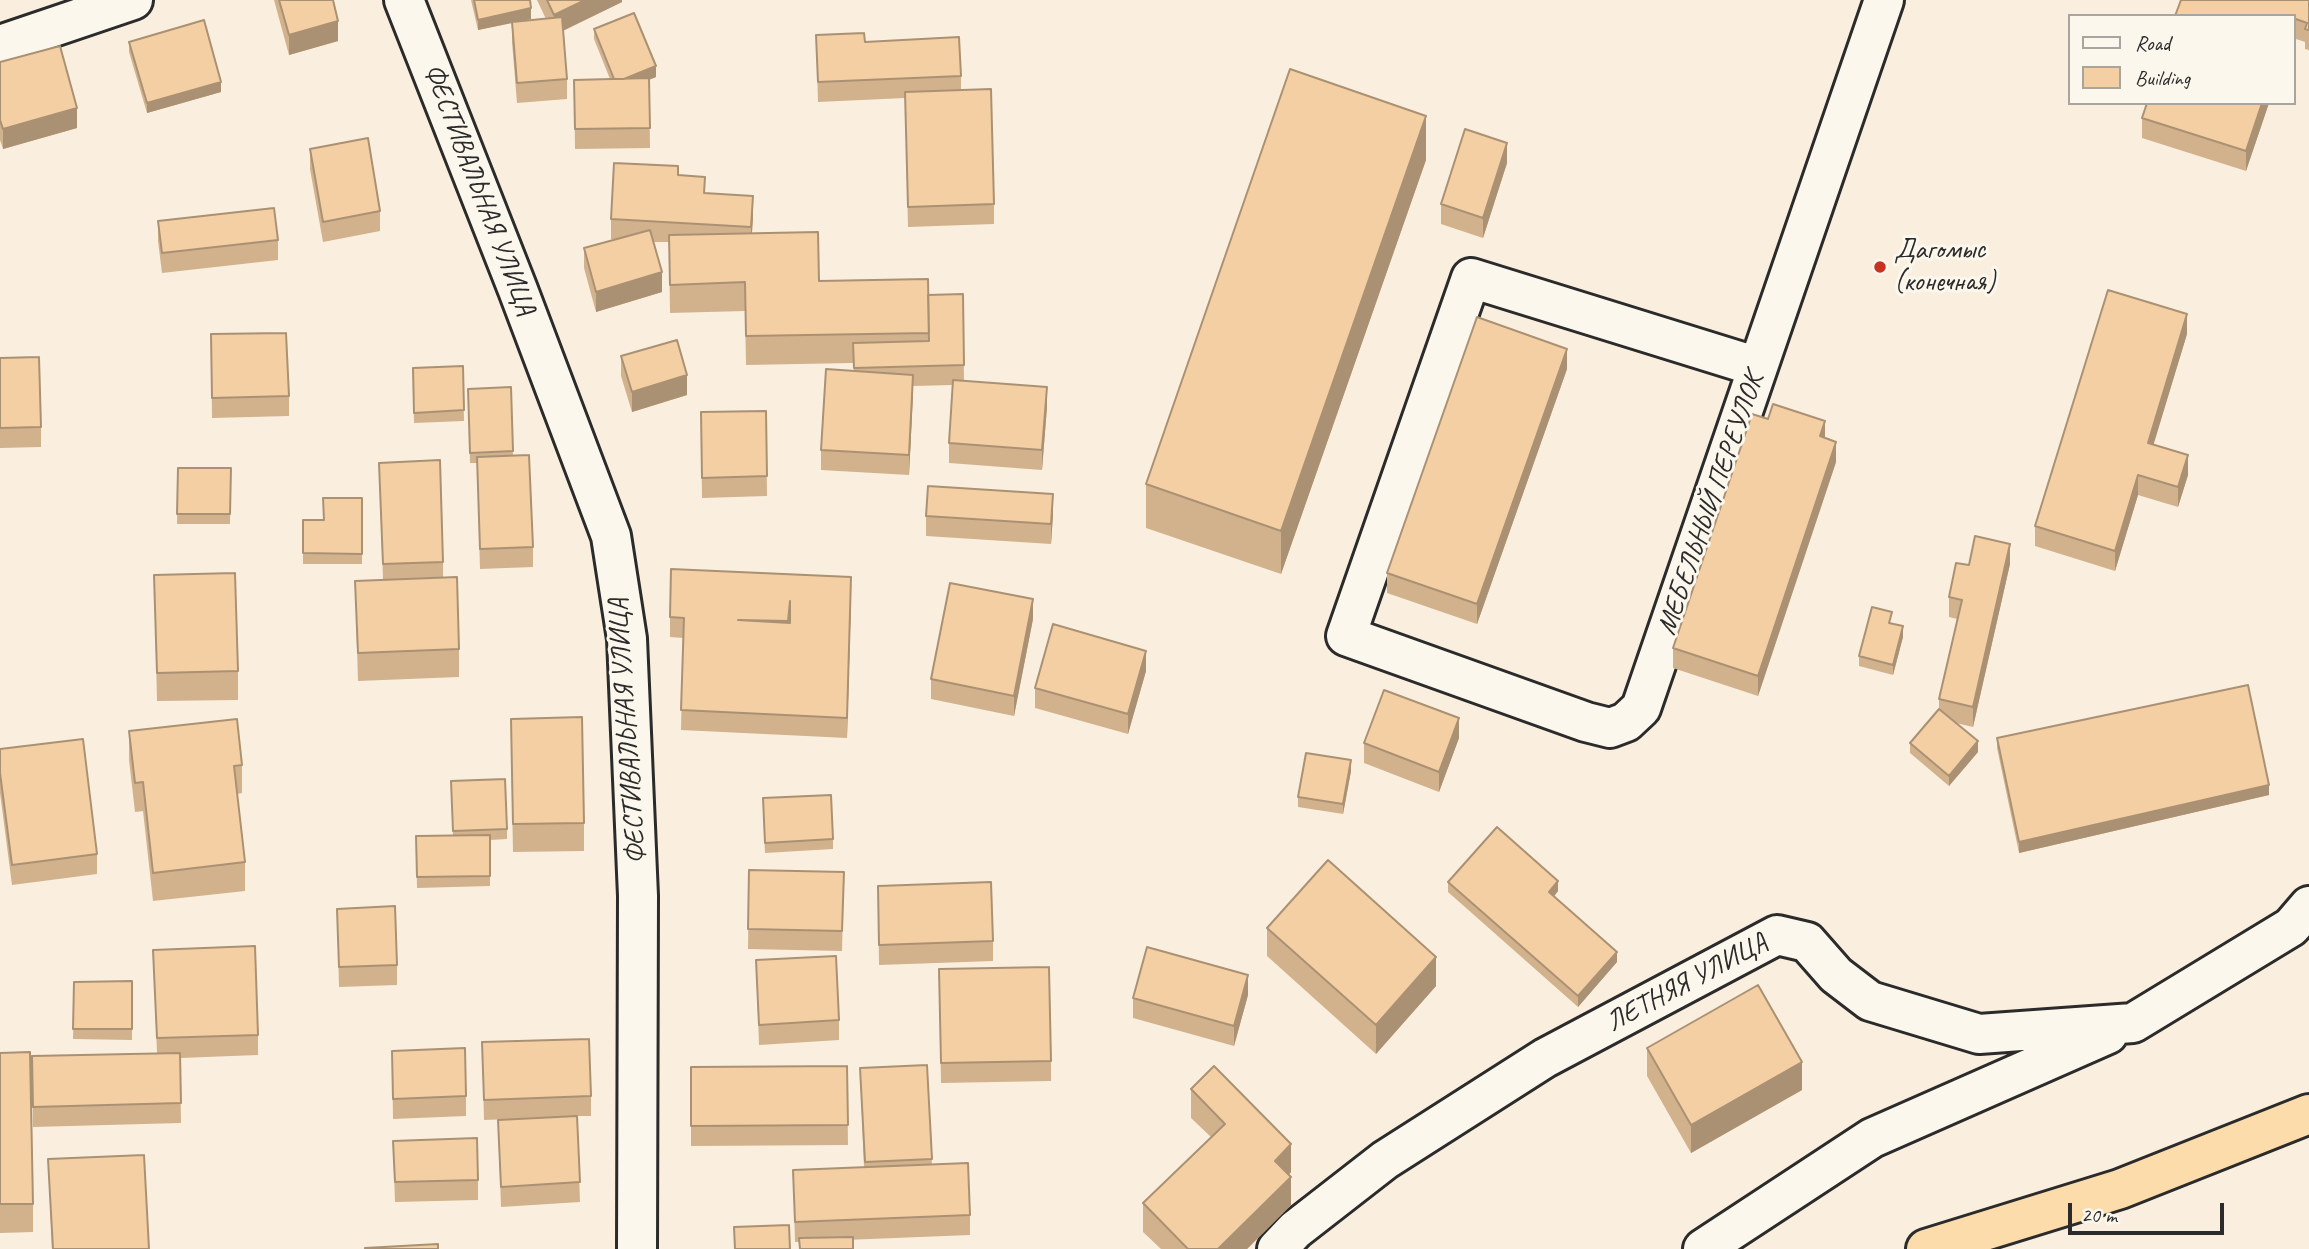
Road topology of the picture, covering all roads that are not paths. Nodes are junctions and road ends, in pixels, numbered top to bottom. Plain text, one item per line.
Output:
1 (133, 0) edge
2 (404, 0) edge
3 (1884, 0) edge
4 (0, 45) edge
5 (1758, 367) junction
6 (2309, 906) edge
7 (2133, 1023) junction
8 (2309, 1114) edge
9 (638, 1249) edge
10 (1278, 1249) edge
11 (1703, 1249) edge
12 (1926, 1249) edge

1 - 4 street
2 - 9 street, ФЕСТИВАЛЬНАЯ УЛИЦА
3 - 5 street, МЕБЕЛЬНЫЙ ПЕРЕУЛОК
5 - 5 street, МЕБЕЛЬНЫЙ ПЕРЕУЛОК
6 - 7 street, ЛЕТНЯЯ УЛИЦА
7 - 10 street, ЛЕТНЯЯ УЛИЦА
7 - 11 street
8 - 12 highway

